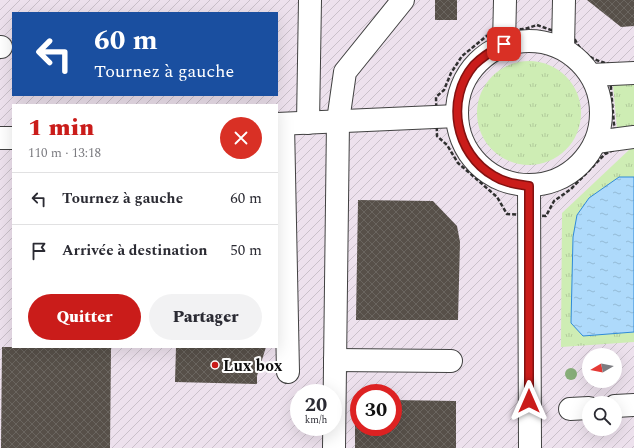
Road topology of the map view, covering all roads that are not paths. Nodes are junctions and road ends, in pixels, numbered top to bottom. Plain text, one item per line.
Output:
1 (310, 0) edge
2 (403, 0) edge
3 (505, 0) edge
4 (564, 0) edge
5 (505, 37) junction
6 (563, 40) junction
7 (634, 73) edge
8 (600, 75) junction
9 (447, 116) junction
10 (338, 121) junction
11 (308, 123) junction
12 (280, 124) edge
13 (0, 138) edge
14 (12, 138) edge
15 (615, 139) edge
16 (529, 186) junction
17 (335, 360) junction
18 (451, 361) dead end
19 (288, 372) dead end
20 (634, 405) edge
21 (622, 406) edge
22 (334, 448) edge
23 (530, 448) edge

1 - 11 street
2 - 10 street
3 - 5 street
4 - 6 street
5 - 6 street
5 - 9 street
6 - 8 street
7 - 8 street
8 - 15 street
9 - 10 street
9 - 16 street
10 - 11 street
10 - 17 street
11 - 12 street
12 - 19 street
13 - 14 street
15 - 16 street
16 - 23 street
17 - 18 street
17 - 22 street
20 - 21 street

